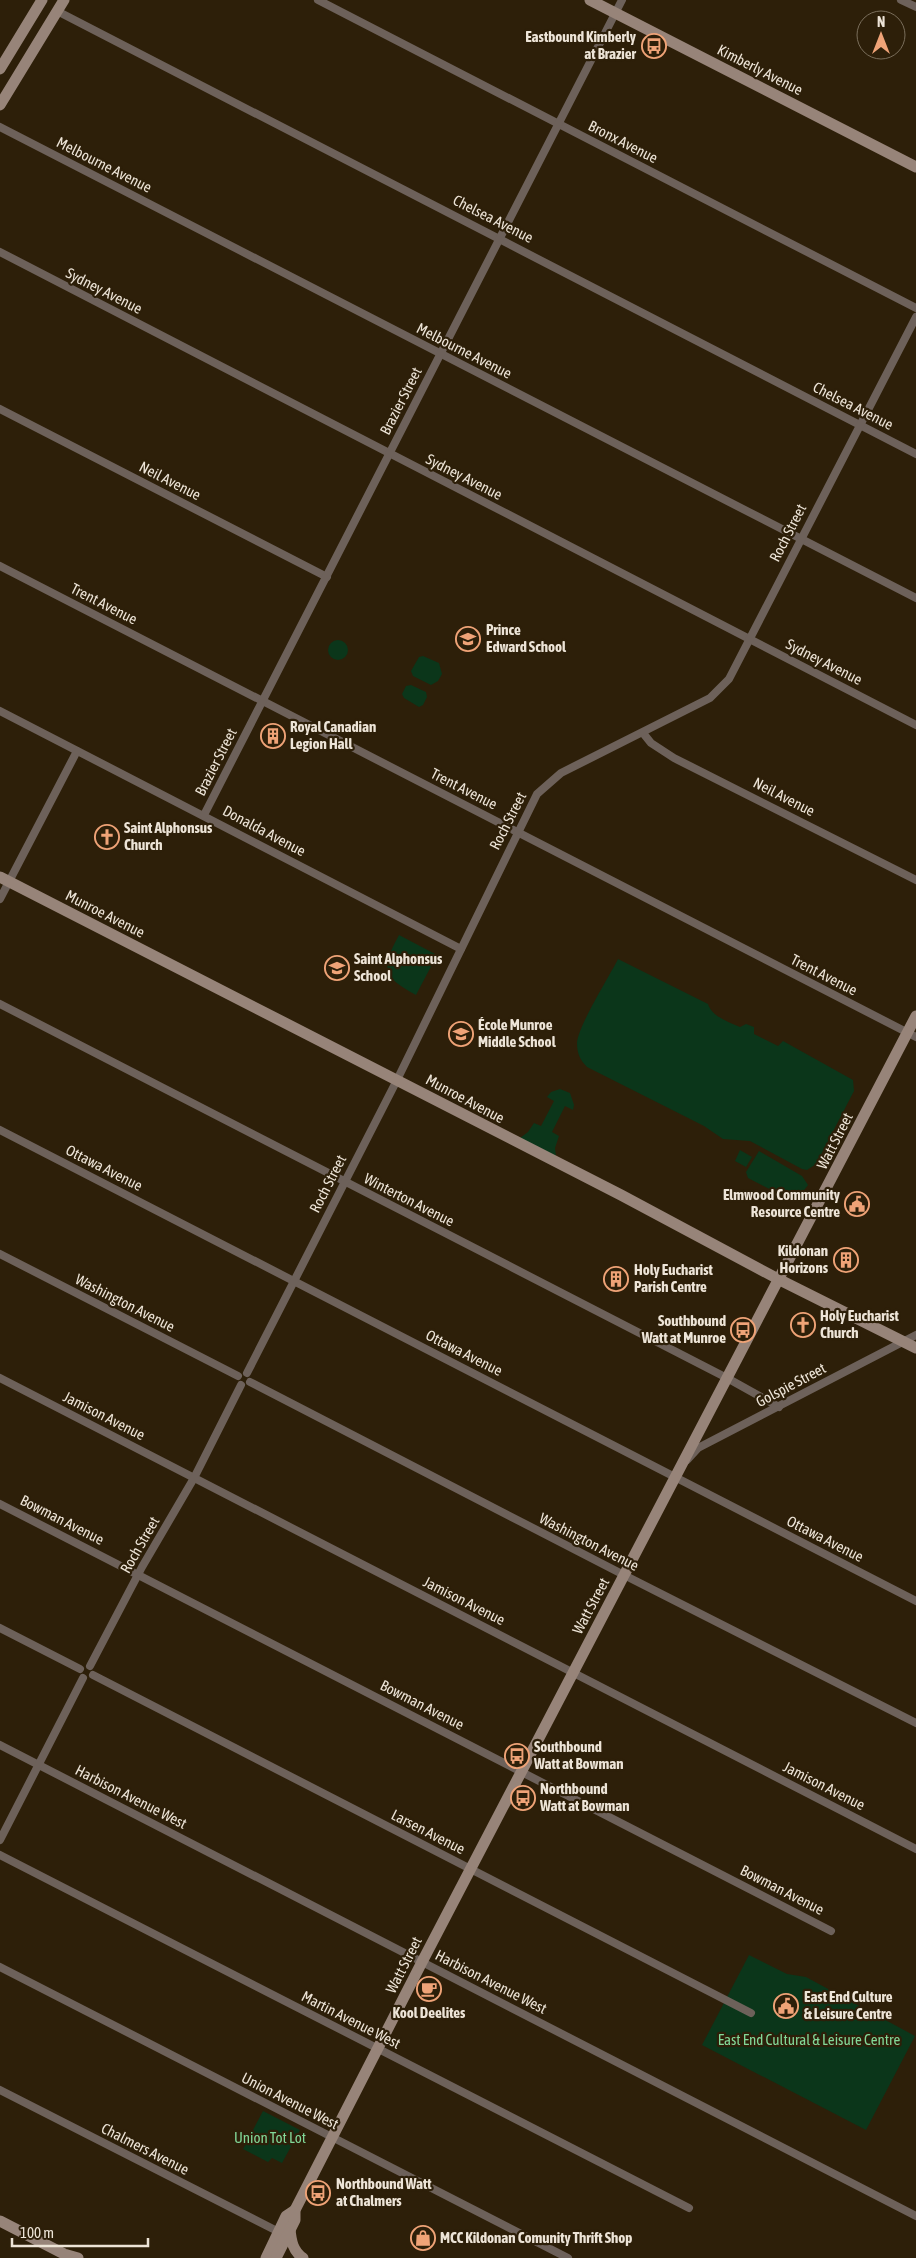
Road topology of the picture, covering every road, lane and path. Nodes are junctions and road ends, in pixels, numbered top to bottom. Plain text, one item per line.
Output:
1 (42, 0) edge
2 (64, 0) edge
3 (318, 0) edge
4 (590, 0) edge
5 (622, 0) edge
6 (901, 0) edge
7 (916, 8) edge
8 (56, 11) junction
9 (616, 13) junction
10 (1, 66) edge
11 (0, 104) edge
12 (560, 124) junction
13 (0, 127) edge
14 (916, 167) edge
15 (500, 238) junction
16 (0, 252) edge
17 (916, 308) edge
18 (916, 316) edge
19 (440, 354) junction
20 (0, 409) edge
21 (859, 424) junction
22 (390, 454) junction
23 (916, 454) edge
24 (801, 539) junction
25 (0, 566) edge
26 (327, 577) junction
27 (916, 598) edge
28 (750, 639) junction
29 (263, 701) junction
30 (0, 711) edge
31 (916, 725) edge
32 (643, 733) junction
33 (77, 751) junction
34 (204, 815) junction
35 (518, 832) junction
36 (4, 879) edge
37 (916, 880) edge
38 (0, 899) edge
39 (461, 949) junction
40 (0, 1004) edge
41 (916, 1016) edge
42 (912, 1035) edge
43 (397, 1080) junction
44 (0, 1130) edge
45 (344, 1182) junction
46 (0, 1254) edge
47 (780, 1280) junction
48 (294, 1281) junction
49 (916, 1335) edge
50 (903, 1341) junction
51 (916, 1348) edge
52 (247, 1373) junction
53 (238, 1376) junction
54 (0, 1378) edge
55 (727, 1378) junction
56 (250, 1382) junction
57 (241, 1385) junction
58 (779, 1407) junction
59 (682, 1465) junction
60 (675, 1477) junction
61 (194, 1478) junction
62 (0, 1504) edge
63 (138, 1574) junction
64 (624, 1575) junction
65 (916, 1601) edge
66 (0, 1628) edge
67 (90, 1666) junction
68 (80, 1669) junction
69 (573, 1672) junction
70 (93, 1675) junction
71 (83, 1678) junction
72 (916, 1723) edge
73 (0, 1745) edge
74 (39, 1765) junction
75 (521, 1771) junction
76 (0, 1840) edge
77 (916, 1849) edge
78 (0, 1855) edge
79 (470, 1869) junction
80 (831, 1931) dead end
81 (422, 1962) junction
82 (0, 1967) edge
83 (751, 2013) dead end
84 (377, 2049) junction
85 (0, 2090) edge
86 (333, 2138) junction
87 (689, 2208) dead end
88 (916, 2216) edge
89 (0, 2221) edge
90 (284, 2230) junction
91 (66, 2256) edge
92 (78, 2258) edge
93 (266, 2258) edge
94 (276, 2258) edge
95 (303, 2258) edge
96 (568, 2258) edge

1 - 10 main road
2 - 8 main road
3 - 12 street, Bronx Avenue
4 - 9 main road, Kimberly Avenue
5 - 9 street, Brazier Street
6 - 7 street
8 - 11 main road
8 - 15 street, Chelsea Avenue
9 - 12 street, Brazier Street
9 - 14 main road, Kimberly Avenue
12 - 15 street, Brazier Street
12 - 17 street, Bronx Avenue
13 - 19 street, Melbourne Avenue
15 - 19 street, Brazier Street
15 - 21 street, Chelsea Avenue
16 - 22 street, Sydney Avenue
18 - 21 street, Roch Street
19 - 22 street, Brazier Street
19 - 24 street, Melbourne Avenue
20 - 26 street, Neil Avenue
21 - 23 street, Chelsea Avenue
21 - 24 street, Roch Street
22 - 26 street, Brazier Street
22 - 28 street, Sydney Avenue
24 - 27 street, Melbourne Avenue
24 - 28 street, Roch Street
25 - 29 street, Trent Avenue
26 - 29 street, Brazier Street
28 - 31 street, Sydney Avenue
28 - 32 street, Roch Street
29 - 34 street, Brazier Street
29 - 35 street, Trent Avenue
30 - 33 street, Donalda Avenue
32 - 35 street, Roch Street
32 - 37 street, Neil Avenue
33 - 34 street, Donalda Avenue
33 - 36 street
34 - 39 street, Donalda Avenue
35 - 39 street, Roch Street
35 - 42 street, Trent Avenue
36 - 38 street
36 - 43 main road, Munroe Avenue
39 - 43 street, Roch Street
40 - 45 street, Winterton Avenue
41 - 42 main road, Watt Street
42 - 47 main road, Watt Street
43 - 45 street, Roch Street
43 - 47 main road, Munroe Avenue
44 - 48 street, Ottawa Avenue
45 - 48 street, Roch Street
45 - 55 street, Winterton Avenue
46 - 53 street, Washington Avenue
47 - 50 main road, Munroe Avenue
47 - 55 main road, Watt Street
48 - 52 street, Roch Street
48 - 60 street, Ottawa Avenue
49 - 50 street, Golspie Street
50 - 51 main road, Munroe Avenue
50 - 58 street, Golspie Street
52 - 53 street
52 - 56 street
53 - 57 street
54 - 61 street, Jamison Avenue
55 - 58 street, Winterton Avenue
55 - 59 main road, Watt Street
56 - 57 street
56 - 64 street, Washington Avenue
57 - 61 street, Roch Street
58 - 59 street, Golspie Street
59 - 60 main road, Watt Street
60 - 64 main road, Watt Street
60 - 65 street, Ottawa Avenue
61 - 63 street, Roch Street
61 - 69 street, Jamison Avenue
62 - 63 street, Bowman Avenue
63 - 67 street, Roch Street
63 - 75 street, Bowman Avenue
64 - 69 main road, Watt Street
64 - 72 street, Washington Avenue
66 - 68 street
67 - 68 street
67 - 70 street
68 - 71 street
69 - 75 main road, Watt Street
69 - 77 street, Jamison Avenue
70 - 71 street
70 - 79 street, Larsen Avenue
71 - 74 street
73 - 74 street, Harbison Avenue West
74 - 76 street
74 - 81 street, Harbison Avenue West
75 - 79 main road, Watt Street
75 - 80 street, Bowman Avenue
78 - 84 street, Martin Avenue West
79 - 81 main road, Watt Street
79 - 83 street, Larsen Avenue
81 - 84 main road, Watt Street
81 - 88 street, Harbison Avenue West
82 - 86 street, Union Avenue West
84 - 86 main road, Watt Street
84 - 87 street, Martin Avenue West
85 - 90 street, Chalmers Avenue
86 - 90 main road, Watt Street
86 - 96 street, Union Avenue West
89 - 91 main road
90 - 93 main road, Watt Street
90 - 94 main road, Watt Street
90 - 95 main road
91 - 92 main road

